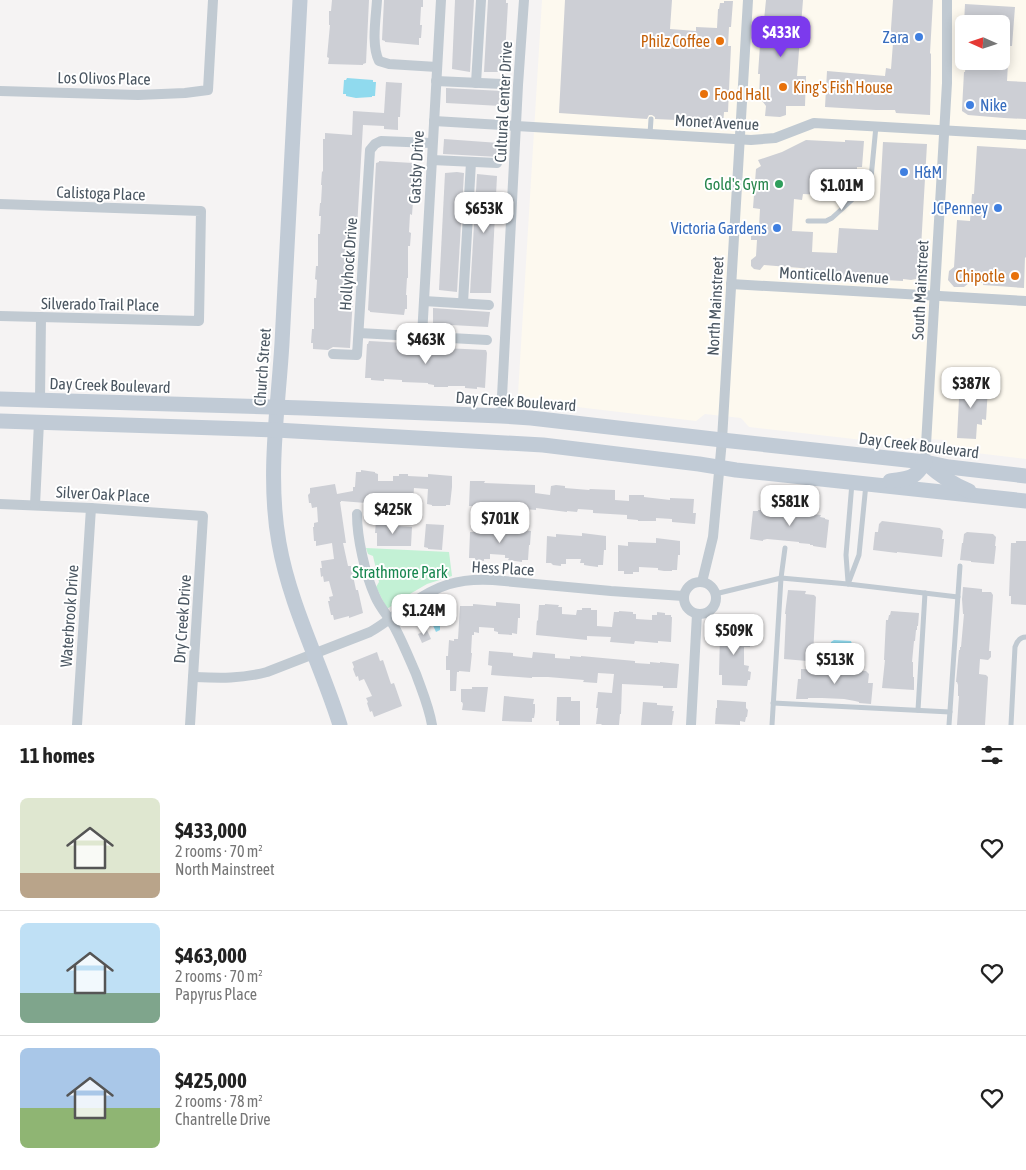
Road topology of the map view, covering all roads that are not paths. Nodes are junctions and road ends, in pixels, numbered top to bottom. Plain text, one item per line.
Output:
1 (213, 0) edge
2 (300, 0) edge
3 (377, 0) edge
4 (441, 0) edge
5 (481, 0) edge
6 (524, 0) edge
7 (748, 0) edge
8 (947, 0) edge
9 (437, 67) junction
10 (436, 81) junction
11 (476, 83) junction
12 (502, 84) dead end
13 (0, 92) edge
14 (651, 119) dead end
15 (434, 121) junction
16 (517, 126) junction
17 (876, 126) junction
18 (944, 130) junction
19 (650, 134) junction
20 (1026, 135) edge
21 (740, 139) junction
22 (432, 144) junction
23 (432, 160) junction
24 (471, 162) junction
25 (497, 163) dead end
26 (0, 204) edge
27 (808, 221) dead end
28 (731, 284) junction
29 (935, 296) junction
30 (424, 301) junction
31 (1026, 301) edge
32 (463, 303) junction
33 (489, 305) dead end
34 (0, 316) edge
35 (41, 317) junction
36 (199, 321) joint
37 (359, 333) junction
38 (422, 336) junction
39 (487, 340) dead end
40 (333, 354) dead end
41 (0, 399) edge
42 (40, 400) junction
43 (277, 407) junction
44 (501, 416) junction
45 (0, 421) edge
46 (39, 422) junction
47 (276, 430) junction
48 (722, 440) junction
49 (925, 462) junction
50 (720, 467) junction
51 (1026, 476) edge
52 (863, 484) junction
53 (982, 496) junction
54 (1026, 501) edge
55 (0, 504) edge
56 (35, 505) junction
57 (91, 508) junction
58 (357, 514) dead end
59 (203, 516) joint
60 (848, 534) junction
61 (861, 535) junction
62 (785, 548) dead end
63 (960, 566) dead end
64 (781, 578) junction
65 (702, 582) junction
66 (848, 584) junction
67 (925, 593) junction
68 (715, 594) junction
69 (684, 596) junction
70 (958, 597) junction
71 (697, 614) junction
72 (390, 620) junction
73 (1026, 637) edge
74 (314, 653) junction
75 (193, 677) junction
76 (774, 703) junction
77 (918, 710) junction
78 (950, 712) junction
79 (77, 725) edge
80 (190, 725) edge
81 (340, 725) edge
82 (432, 725) edge
83 (691, 725) edge
84 (772, 725) edge
85 (949, 725) edge
86 (1010, 725) edge

1 - 13 street, Los Olivos Place
2 - 43 main road, Church Street
3 - 9 street
4 - 9 street, Gatsby Drive
5 - 11 street
6 - 16 street, Cultural Center Drive
7 - 21 street, North Mainstreet
8 - 18 street, South Mainstreet
9 - 10 street, Gatsby Drive
10 - 11 street
10 - 15 street, Gatsby Drive
11 - 12 street
14 - 19 lane
15 - 16 street, Monet Avenue
15 - 22 street, Gatsby Drive
16 - 19 street, Monet Avenue
16 - 44 street, Cultural Center Drive
17 - 18 street, Monet Avenue
17 - 21 street, Monet Avenue
17 - 27 lane
18 - 20 street, Monet Avenue
18 - 29 street, South Mainstreet
19 - 21 street, Monet Avenue
21 - 28 street, North Mainstreet
22 - 23 street, Gatsby Drive
22 - 37 street, Hollyhock Drive
23 - 24 street
23 - 30 street, Gatsby Drive
24 - 25 street
24 - 32 street
26 - 36 street, Calistoga Place
28 - 29 street, Monticello Avenue
28 - 48 street, North Mainstreet
29 - 31 street, Monticello Avenue
29 - 49 street, South Mainstreet
30 - 32 street
30 - 38 street, Gatsby Drive
32 - 33 street
34 - 35 street, Silverado Trail Place
35 - 36 street, Silverado Trail Place
35 - 42 street
37 - 38 street
37 - 40 street, Hollyhock Drive
38 - 39 street
41 - 42 main road, Day Creek Boulevard
42 - 43 main road, Day Creek Boulevard
43 - 44 main road, Day Creek Boulevard
43 - 47 main road, Church Street
44 - 48 main road, Day Creek Boulevard
45 - 46 main road
46 - 47 main road
46 - 56 street
47 - 50 main road
47 - 74 main road, Church Street
48 - 49 main road, Day Creek Boulevard
48 - 50 street, North Mainstreet
49 - 51 main road, Day Creek Boulevard
49 - 52 main road
49 - 53 main road
50 - 52 main road
50 - 65 street, North Mainstreet
52 - 53 main road
52 - 60 lane
52 - 61 lane
53 - 54 main road
55 - 56 street, Silver Oak Place
56 - 57 street, Silver Oak Place
57 - 59 street, Silver Oak Place
57 - 79 street, Waterbrook Drive
58 - 72 street
59 - 75 street, Dry Creek Drive
60 - 61 lane
60 - 66 lane
61 - 66 lane
62 - 64 lane
63 - 70 lane
64 - 66 lane
64 - 68 lane
64 - 76 lane
65 - 68 street
65 - 69 street
66 - 67 lane
67 - 70 lane
67 - 77 lane
68 - 71 street
69 - 71 street
69 - 72 street, Hess Place
70 - 78 lane
71 - 83 street
72 - 74 street, Hess Place
72 - 82 street
73 - 86 lane
74 - 75 street, Hess Place
74 - 81 main road, Church Street
75 - 80 street, Dry Creek Drive
76 - 77 lane
76 - 84 lane
77 - 78 lane
78 - 85 lane

